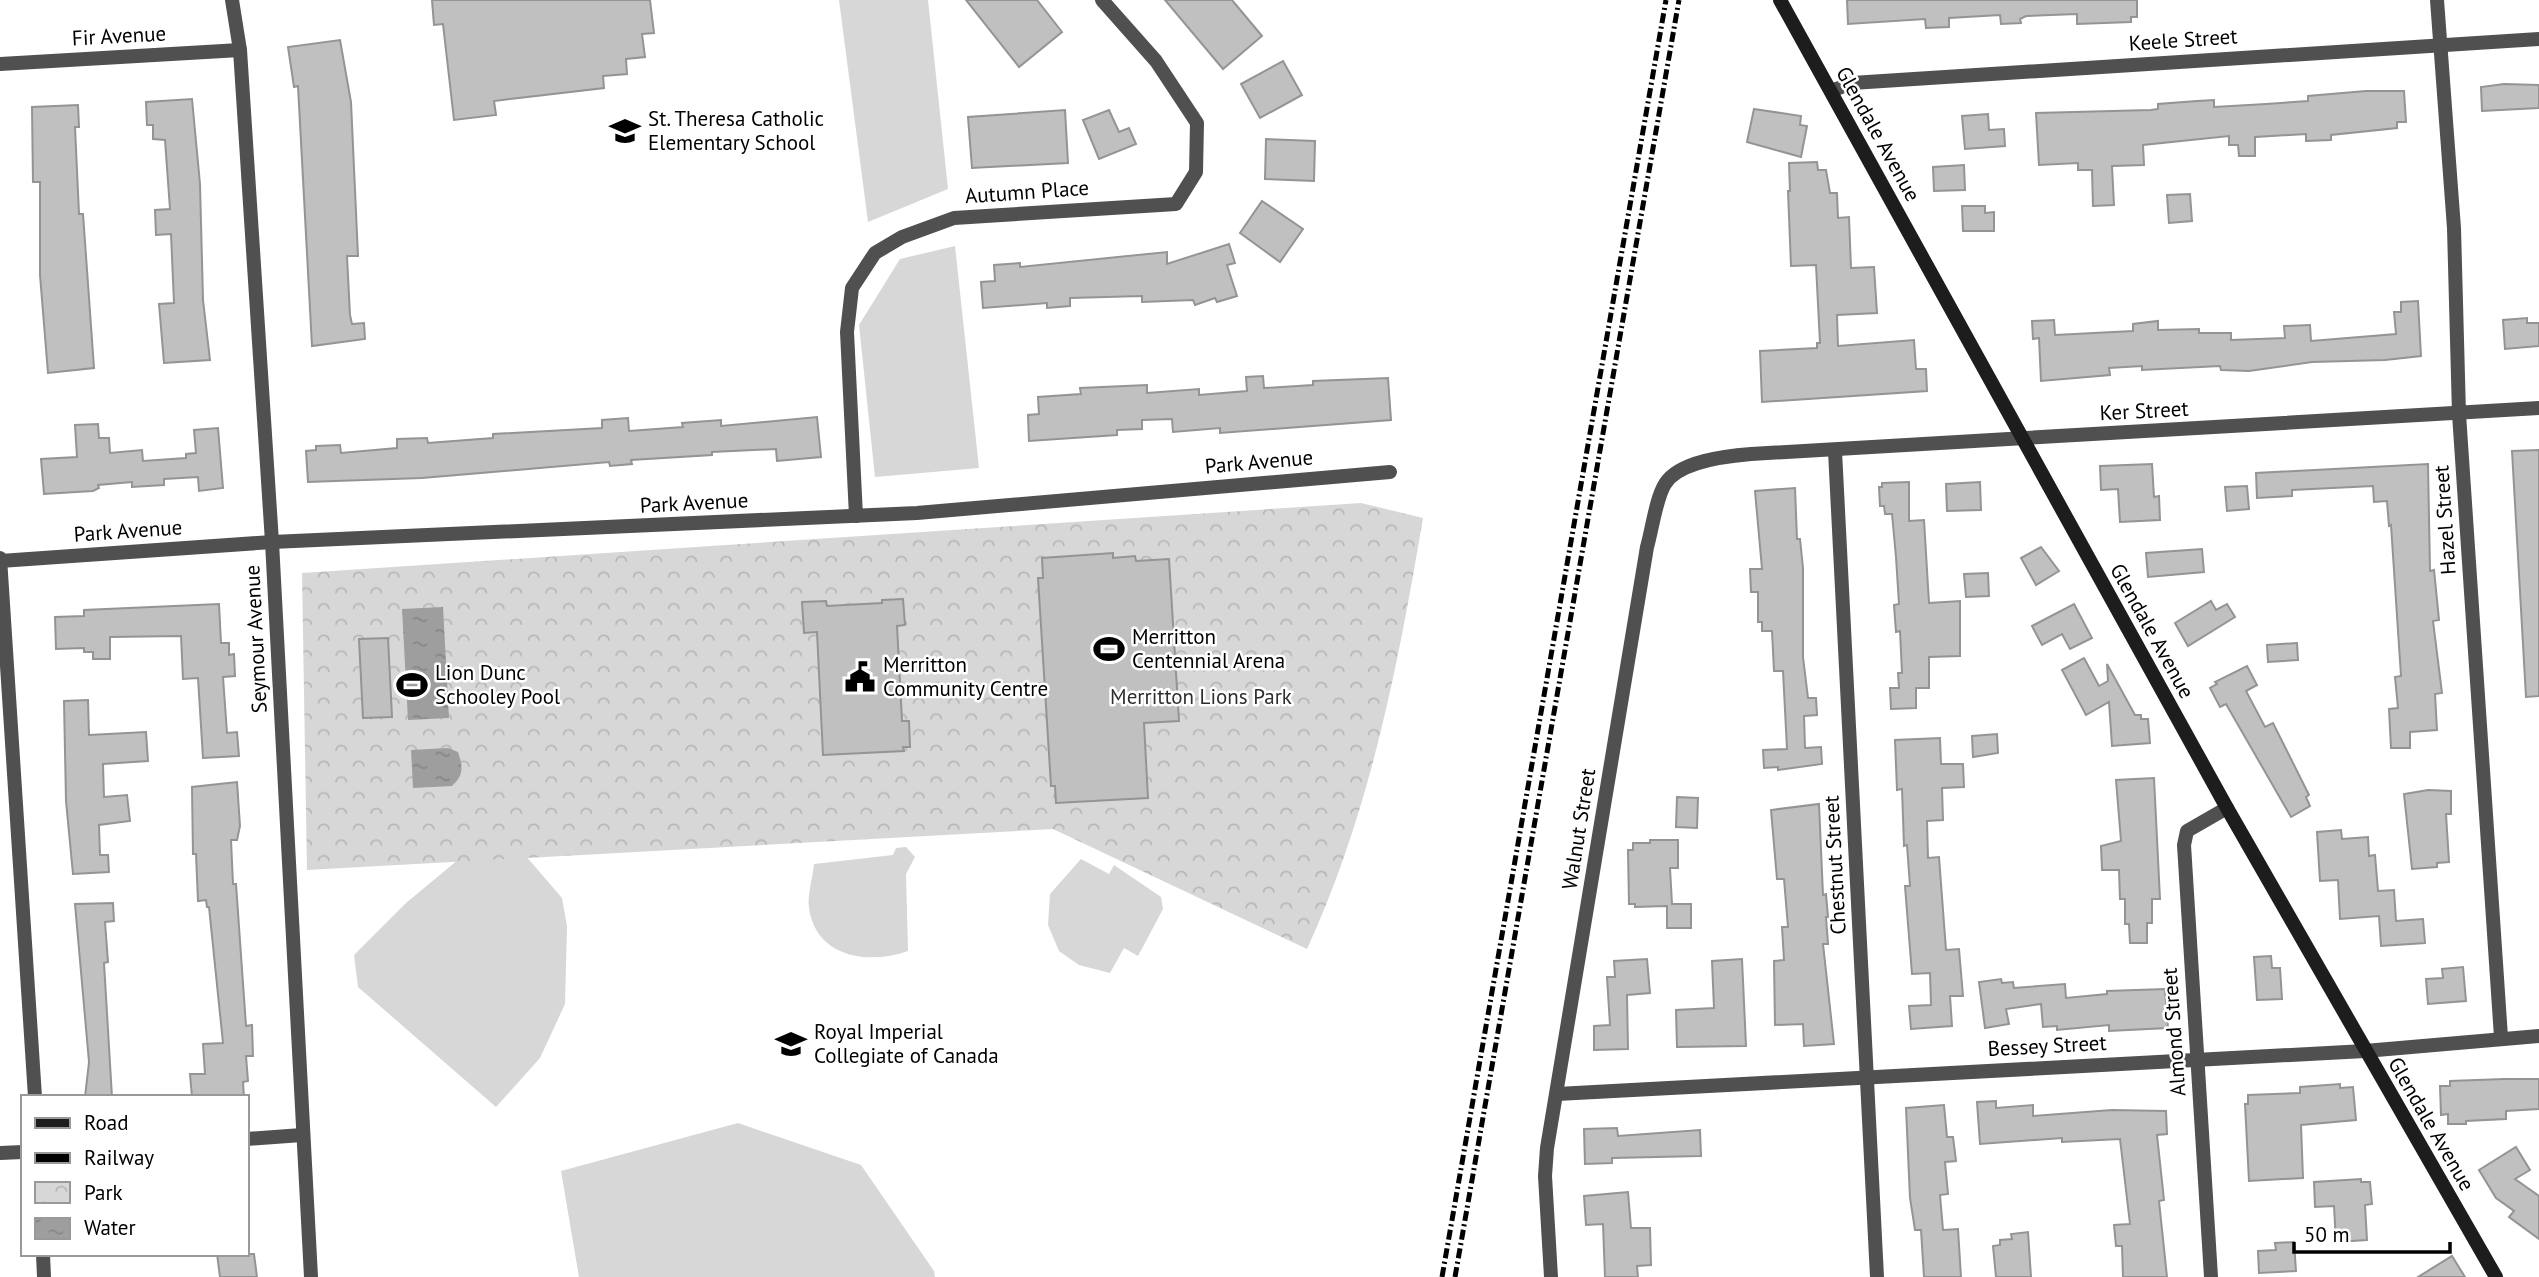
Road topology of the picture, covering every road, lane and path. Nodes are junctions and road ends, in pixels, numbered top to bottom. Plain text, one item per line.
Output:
1 (232, 0) edge
2 (1102, 0) edge
3 (1780, 0) edge
4 (2437, 0) edge
5 (2539, 39) edge
6 (2440, 44) junction
7 (240, 50) junction
8 (0, 64) edge
9 (1831, 91) junction
10 (2539, 408) edge
11 (2459, 414) junction
12 (2021, 439) junction
13 (1835, 451) junction
14 (1751, 454) joint
15 (1390, 472) dead end
16 (856, 516) junction
17 (272, 542) junction
18 (0, 560) edge
19 (2227, 808) junction
20 (2539, 1036) edge
21 (2501, 1038) junction
22 (2365, 1051) junction
23 (2197, 1060) junction
24 (1866, 1077) junction
25 (1557, 1094) junction
26 (35, 1095) edge
27 (302, 1135) junction
28 (248, 1139) edge
29 (21, 1152) edge
30 (0, 1153) edge
31 (43, 1256) edge
32 (44, 1277) edge
33 (312, 1277) edge
34 (1551, 1277) edge
35 (1877, 1277) edge
36 (2211, 1277) edge
37 (2496, 1277) edge

1 - 7 street, Seymour Avenue
2 - 16 street, Autumn Place
3 - 9 main road, Glendale Avenue
4 - 6 street, Hazel Street
5 - 6 street, Keele Street
6 - 9 street, Keele Street
6 - 11 street, Hazel Street
7 - 8 street, Fir Avenue
7 - 17 street, Seymour Avenue
9 - 12 main road, Glendale Avenue
10 - 11 street, Ker Street
11 - 12 street, Ker Street
11 - 21 street, Hazel Street
12 - 13 street, Ker Street
12 - 19 main road, Glendale Avenue
13 - 14 street, Ker Street
13 - 24 street, Chestnut Street
14 - 25 street, Walnut Street
15 - 16 street, Park Avenue
16 - 17 street, Park Avenue
17 - 18 street, Park Avenue
17 - 27 street, Seymour Avenue
18 - 26 street
19 - 22 main road, Glendale Avenue
19 - 23 street, Almond Street
20 - 21 street, Bessey Street
21 - 22 street, Bessey Street
22 - 23 street, Bessey Street
22 - 37 main road, Glendale Avenue
23 - 24 street, Bessey Street
23 - 36 street, Almond Street
24 - 25 street, Bessey Street
24 - 35 street, Chestnut Street
25 - 34 street, Walnut Street
27 - 28 street
27 - 33 street, Seymour Avenue
29 - 30 street
31 - 32 street

